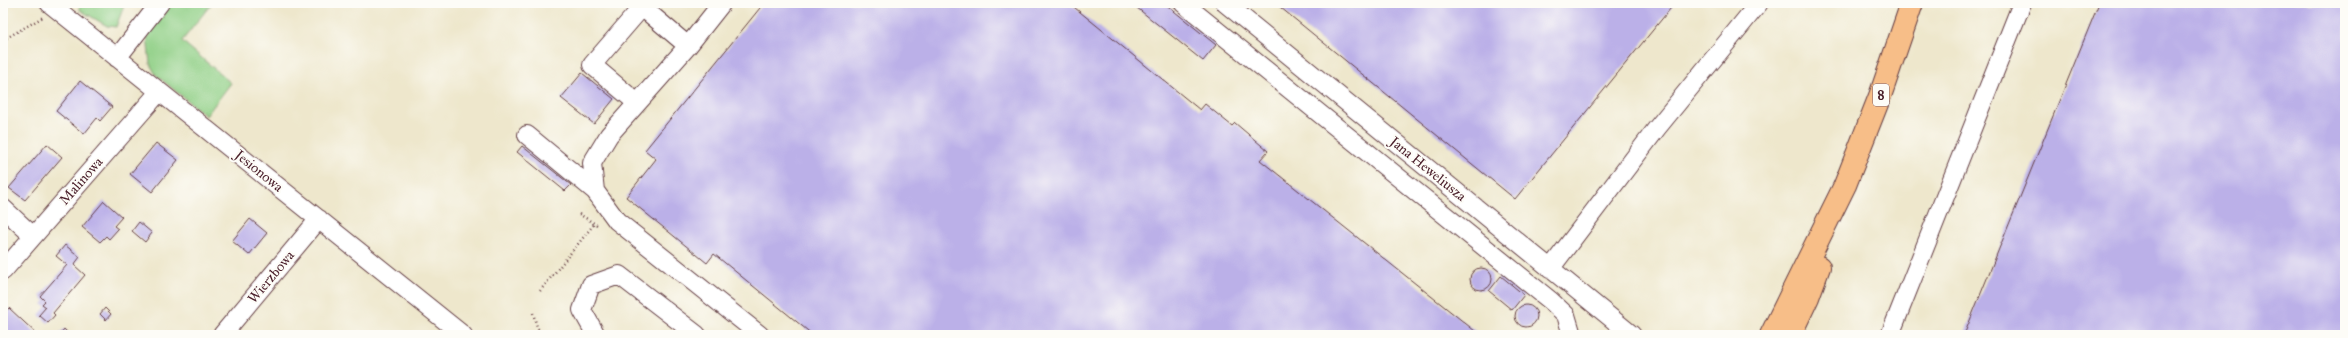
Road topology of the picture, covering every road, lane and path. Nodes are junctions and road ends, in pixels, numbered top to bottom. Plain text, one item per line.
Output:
1 (160, 3) edge
2 (722, 3) edge
3 (1183, 3) edge
4 (1225, 3) edge
5 (1759, 3) edge
6 (1912, 3) edge
7 (2022, 3) edge
8 (51, 5) edge
9 (3, 40) edge
10 (688, 46) junction
11 (117, 58) junction
12 (159, 92) junction
13 (637, 103) junction
14 (527, 135) dead end
15 (1845, 186) junction
16 (595, 191) junction
17 (3, 208) edge
18 (319, 220) junction
19 (594, 222) dead end
20 (33, 236) junction
21 (1550, 269) junction
22 (3, 271) edge
23 (540, 290) dead end
24 (533, 313) dead end
25 (222, 335) edge
26 (463, 335) edge
27 (542, 335) edge
28 (596, 335) edge
29 (697, 335) edge
30 (760, 335) edge
31 (1572, 335) edge
32 (1632, 335) edge
33 (1771, 335) edge
34 (1790, 335) edge
35 (1890, 335) edge

1 - 11 street
2 - 10 street
3 - 31 street
4 - 21 street, Jana Heweliusza
5 - 21 street
6 - 15 highway, 8
7 - 35 street
8 - 9 path
8 - 11 street, Jesionowa
10 - 13 street
10 - 13 street
11 - 12 street, Jesionowa
12 - 18 street, Jesionowa
12 - 20 street, Malinowa
13 - 16 street
14 - 16 street
15 - 33 highway, 8
15 - 34 highway, 8
16 - 30 street
17 - 20 street
18 - 25 street, Wierzbowa
18 - 26 street, Jesionowa
19 - 23 path
20 - 22 street, Malinowa
21 - 32 street, Jana Heweliusza
24 - 27 path
28 - 29 street

